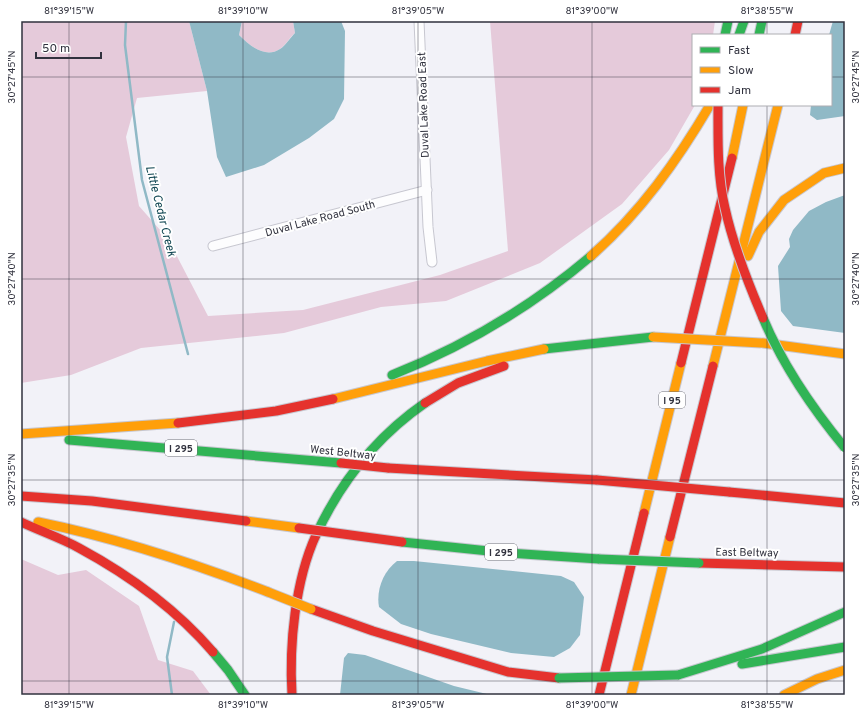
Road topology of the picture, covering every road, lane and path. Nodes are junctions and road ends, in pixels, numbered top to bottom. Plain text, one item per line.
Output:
1 (419, 21) edge
2 (728, 21) edge
3 (744, 21) edge
4 (762, 21) edge
5 (798, 21) edge
6 (725, 34) edge
7 (739, 34) edge
8 (759, 34) edge
9 (795, 34) edge
10 (709, 106) edge
11 (718, 106) edge
12 (743, 106) edge
13 (778, 106) edge
14 (845, 168) edge
15 (427, 190) junction
16 (213, 246) dead end
17 (432, 262) dead end
18 (733, 286) junction
19 (596, 341) junction
20 (845, 354) edge
21 (313, 403) junction
22 (21, 435) edge
23 (845, 448) edge
24 (21, 496) edge
25 (845, 503) edge
26 (21, 520) edge
27 (845, 567) edge
28 (845, 612) edge
29 (845, 647) edge
30 (845, 670) edge
31 (678, 675) junction
32 (245, 695) edge
33 (292, 695) edge
34 (599, 695) edge
35 (631, 695) edge
36 (784, 695) edge

1 - 15 street, Duval Lake Road East
2 - 6 highway
3 - 7 highway
4 - 8 highway
5 - 9 highway
10 - 21 highway
11 - 23 highway, bridge
12 - 34 highway, I 95
13 - 18 highway
14 - 18 highway
15 - 16 street, Duval Lake Road South
15 - 17 street, Duval Lake Road East
18 - 35 highway
19 - 20 highway, bridge
19 - 21 highway
19 - 33 highway
21 - 22 highway
22 - 25 highway, West Beltway / I 295, bridge
24 - 27 highway, East Beltway / I 295, bridge
26 - 31 highway, bridge
26 - 32 highway
28 - 31 highway
29 - 31 highway
30 - 36 highway

